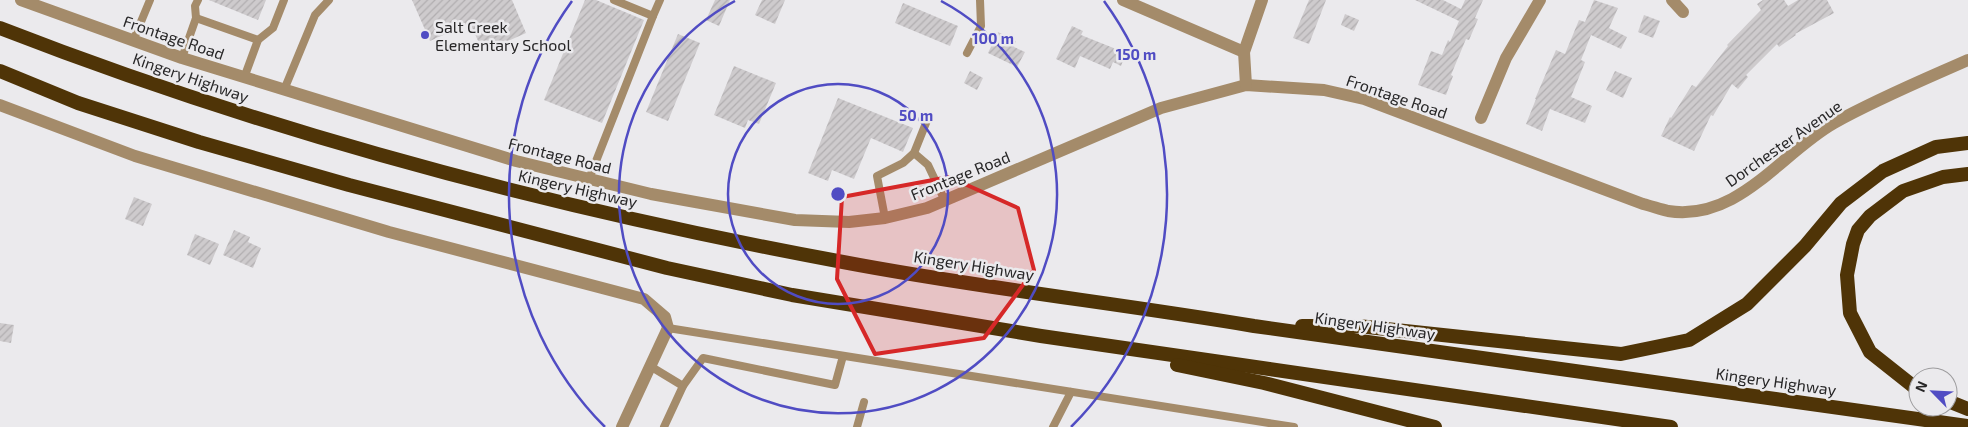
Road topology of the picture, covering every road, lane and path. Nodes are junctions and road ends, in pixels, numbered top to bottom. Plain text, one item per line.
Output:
1 (21, 0) edge
2 (150, 0) edge
3 (198, 0) edge
4 (284, 0) edge
5 (329, 0) edge
6 (614, 0) edge
7 (660, 0) edge
8 (980, 0) edge
9 (1123, 0) edge
10 (1262, 0) edge
11 (1540, 0) edge
12 (1672, 0) edge
13 (1683, 12) dead end
14 (653, 16) junction
15 (196, 18) junction
16 (0, 28) edge
17 (258, 40) junction
18 (133, 41) junction
19 (1244, 52) junction
20 (967, 53) dead end
21 (182, 58) junction
22 (1968, 60) edge
23 (0, 71) edge
24 (244, 78) junction
25 (1246, 85) junction
26 (284, 90) junction
27 (0, 105) edge
28 (928, 118) dead end
29 (1481, 118) dead end
30 (1968, 142) edge
31 (914, 154) junction
32 (1968, 174) edge
33 (589, 179) junction
34 (945, 201) junction
35 (1696, 211) joint
36 (885, 218) junction
37 (1254, 326) junction
38 (668, 328) junction
39 (1042, 336) junction
40 (844, 356) junction
41 (650, 366) junction
42 (1908, 382) edge
43 (683, 386) junction
44 (1071, 392) junction
45 (864, 402) dead end
46 (1968, 426) edge
47 (622, 427) edge
48 (664, 427) edge
49 (857, 427) edge
50 (1053, 427) edge
51 (1294, 427) edge
52 (1435, 427) edge
53 (1670, 427) edge

1 - 18 street, Frontage Road
2 - 18 lane
3 - 15 lane
4 - 17 lane
5 - 26 lane
6 - 14 lane
7 - 14 lane
8 - 20 lane
9 - 19 street
10 - 19 street
11 - 29 street
12 - 13 street
14 - 33 lane
15 - 17 lane
15 - 21 lane
16 - 37 highway, Kingery Highway
17 - 24 lane
18 - 21 street, Frontage Road
19 - 25 street
21 - 24 street, Frontage Road
22 - 35 street, Dorchester Avenue
23 - 39 highway
24 - 26 street, Frontage Road
25 - 34 street, Frontage Road
25 - 35 street, Frontage Road
26 - 33 street, Frontage Road
27 - 38 street
28 - 31 lane
30 - 37 highway
31 - 34 lane
31 - 36 lane
32 - 42 highway
33 - 36 street, Frontage Road
34 - 36 street, Frontage Road
37 - 46 highway, Kingery Highway
38 - 40 lane
38 - 41 street
39 - 52 highway
39 - 53 highway
40 - 43 lane
40 - 44 lane
41 - 43 lane
41 - 47 street
43 - 48 lane
44 - 50 lane
44 - 51 lane
45 - 49 lane

